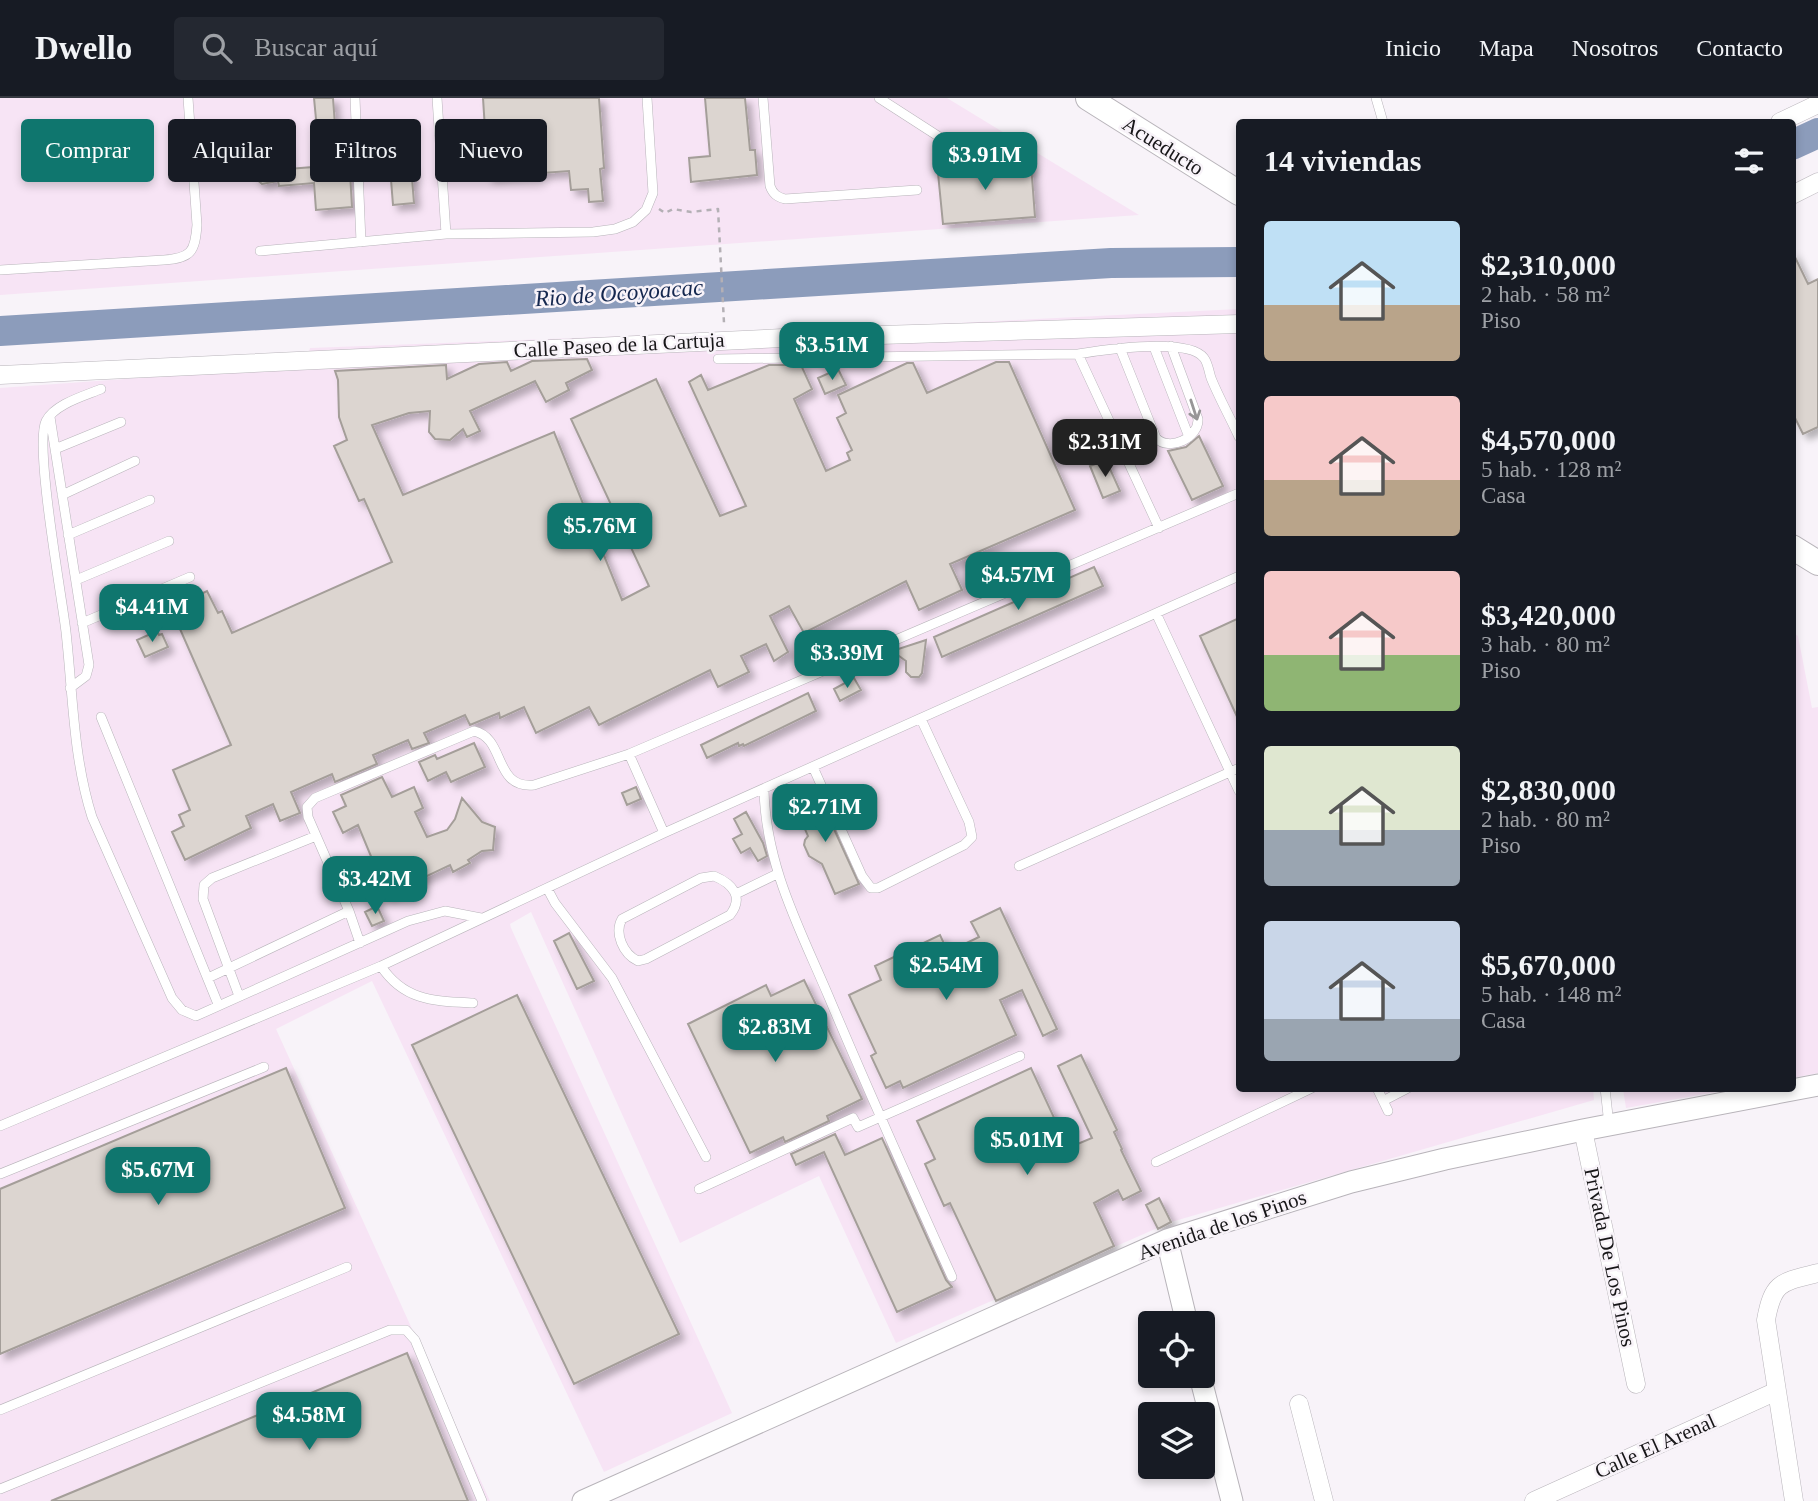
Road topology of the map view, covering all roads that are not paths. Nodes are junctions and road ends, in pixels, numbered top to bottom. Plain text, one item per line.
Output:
1 (188, 98) edge
2 (355, 98) edge
3 (438, 98) edge
4 (647, 98) edge
5 (763, 98) edge
6 (879, 98) edge
7 (1088, 98) edge
8 (1376, 98) edge
9 (1818, 104) edge
10 (1382, 119) edge
11 (1786, 119) edge
12 (973, 152) dead end
13 (1818, 183) edge
14 (917, 190) dead end
15 (1236, 191) edge
16 (1796, 193) edge
17 (446, 234) junction
18 (361, 242) junction
19 (260, 251) dead end
20 (0, 270) edge
21 (1236, 324) edge
22 (1171, 346) junction
23 (1154, 347) junction
24 (1120, 348) junction
25 (1078, 354) junction
26 (718, 359) dead end
27 (0, 375) edge
28 (100, 389) dead end
29 (50, 417) junction
30 (121, 422) dead end
31 (1236, 431) edge
32 (1189, 438) junction
33 (55, 449) junction
34 (135, 461) dead end
35 (1236, 493) edge
36 (62, 495) junction
37 (150, 500) dead end
38 (1159, 528) junction
39 (68, 535) junction
40 (169, 541) dead end
41 (1796, 549) edge
42 (1818, 563) edge
43 (190, 577) dead end
44 (1236, 577) edge
45 (76, 580) junction
46 (1156, 614) junction
47 (82, 623) junction
48 (70, 688) junction
49 (102, 717) dead end
50 (921, 719) junction
51 (629, 754) junction
52 (813, 767) junction
53 (1235, 770) edge
54 (764, 790) junction
55 (664, 833) junction
56 (316, 836) junction
57 (1019, 866) dead end
58 (777, 874) junction
59 (547, 888) junction
60 (736, 894) junction
61 (349, 911) junction
62 (483, 918) junction
63 (360, 943) junction
64 (381, 965) junction
65 (230, 969) junction
66 (208, 978) junction
67 (239, 996) junction
68 (473, 1003) dead end
69 (219, 1004) junction
70 (1020, 1056) dead end
71 (264, 1067) dead end
72 (1818, 1085) edge
73 (1796, 1089) edge
74 (1304, 1092) edge
75 (1379, 1092) edge
76 (1400, 1092) edge
77 (1605, 1092) edge
78 (1781, 1092) edge
79 (1383, 1101) junction
80 (1388, 1111) dead end
81 (879, 1117) junction
82 (1609, 1125) junction
83 (0, 1126) edge
84 (1583, 1130) junction
85 (706, 1157) dead end
86 (1156, 1162) dead end
87 (0, 1174) edge
88 (699, 1189) dead end
89 (1167, 1240) junction
90 (347, 1267) dead end
91 (1818, 1273) edge
92 (952, 1277) dead end
93 (1184, 1311) edge
94 (1636, 1384) dead end
95 (1203, 1388) edge
96 (1777, 1391) junction
97 (1299, 1404) dead end
98 (0, 1410) edge
99 (0, 1489) edge
100 (482, 1501) edge
101 (583, 1501) edge
102 (1232, 1501) edge
103 (1324, 1501) edge
104 (1534, 1501) edge
105 (1794, 1501) edge

1 - 20 lane
2 - 18 lane
3 - 17 lane
4 - 17 lane
5 - 14 lane
6 - 12 lane
7 - 15 main road, Acueducto
8 - 10 lane
9 - 11 street
13 - 16 street
17 - 18 lane
18 - 19 lane
21 - 27 street, Calle Paseo de la Cartuja
22 - 23 lane
22 - 31 lane
22 -> 32 lane
23 - 24 lane
23 - 32 lane
24 - 25 lane
24 - 32 lane
25 - 26 lane
25 - 38 lane
28 - 29 lane
29 - 33 lane
29 - 48 lane
30 - 33 lane
33 - 36 lane
34 - 36 lane
35 - 38 lane
36 - 39 lane
37 - 39 lane
38 - 51 lane
39 - 45 lane
40 - 45 lane
41 - 42 main road
43 - 47 lane
44 - 46 lane
45 - 47 lane
46 - 50 lane
46 - 53 lane
47 - 48 lane
48 - 69 lane
49 - 66 lane
50 - 52 lane
50 - 52 lane
51 - 55 lane
51 - 56 lane
52 - 54 lane
53 - 57 lane
54 - 55 lane
54 - 58 lane
55 - 59 lane
56 - 61 lane
56 - 65 lane
58 - 60 lane
58 - 81 lane
59 - 62 lane
59 - 85 lane
60 - 60 lane
61 - 63 lane
61 - 65 lane
62 - 63 lane
62 - 64 lane
63 - 67 lane
64 - 68 lane
64 - 83 lane
65 - 66 lane
65 - 67 lane
66 - 69 lane
67 - 69 lane
70 - 81 lane
71 - 87 lane
72 - 73 street, Avenida de los Pinos
74 - 86 lane
75 - 79 lane
76 - 79 lane
77 - 82 lane
78 - 82 street, Avenida de los Pinos
79 - 80 lane
81 - 88 lane
81 - 92 lane
82 - 84 street, Avenida de los Pinos
84 - 89 street, Avenida de los Pinos
84 - 94 street, Privada De Los Pinos
89 - 93 street
89 - 101 street, Avenida de los Pinos
90 - 98 lane
91 - 96 street
95 - 102 street
96 - 104 street, Calle El Arenal
96 - 105 street
97 - 103 street
99 - 100 lane

